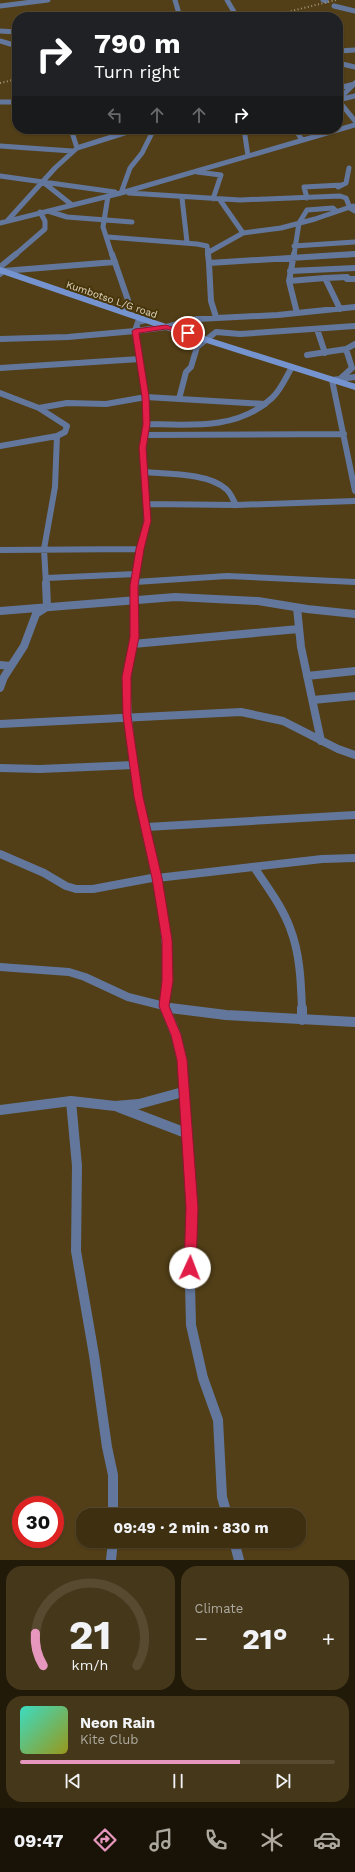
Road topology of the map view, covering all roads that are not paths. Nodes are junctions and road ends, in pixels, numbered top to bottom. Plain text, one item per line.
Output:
1 (48, 0) edge
2 (174, 0) edge
3 (227, 0) edge
4 (0, 6) edge
5 (334, 6) dead end
6 (355, 11) edge
7 (178, 12) edge
8 (234, 12) edge
9 (0, 31) edge
10 (12, 32) edge
11 (0, 41) edge
12 (12, 45) edge
13 (355, 50) edge
14 (343, 51) edge
15 (343, 64) edge
16 (355, 67) edge
17 (355, 84) edge
18 (343, 87) edge
19 (343, 89) edge
20 (348, 90) junction
21 (343, 95) edge
22 (355, 96) edge
23 (343, 99) edge
24 (0, 102) edge
25 (12, 102) edge
26 (343, 106) edge
27 (355, 121) edge
28 (352, 126) edge
29 (72, 134) edge
30 (122, 134) edge
31 (152, 134) edge
32 (245, 134) edge
33 (298, 134) edge
34 (323, 134) edge
35 (302, 140) junction
36 (0, 146) edge
37 (75, 150) junction
38 (248, 156) junction
39 (349, 168) dead end
40 (192, 172) junction
41 (0, 176) edge
42 (43, 182) junction
43 (342, 185) junction
44 (122, 193) junction
45 (108, 196) junction
46 (326, 197) junction
47 (344, 197) junction
48 (182, 198) junction
49 (307, 198) junction
50 (213, 200) junction
51 (220, 200) junction
52 (72, 205) junction
53 (353, 208) edge
54 (335, 210) junction
55 (47, 211) junction
56 (40, 212) junction
57 (104, 219) junction
58 (7, 220) junction
59 (0, 222) edge
60 (132, 222) dead end
61 (299, 223) junction
62 (243, 233) junction
63 (108, 237) junction
64 (187, 242) junction
65 (355, 242) edge
66 (294, 246) junction
67 (209, 252) junction
68 (355, 254) edge
69 (292, 258) junction
70 (115, 262) junction
71 (209, 263) junction
72 (355, 268) edge
73 (1, 271) edge
74 (290, 271) junction
75 (325, 278) junction
76 (355, 279) edge
77 (289, 280) junction
78 (355, 307) edge
79 (340, 309) junction
80 (125, 312) junction
81 (297, 313) junction
82 (216, 317) junction
83 (146, 320) junction
84 (355, 326) edge
85 (166, 327) junction
86 (316, 328) junction
87 (135, 331) junction
88 (206, 338) junction
89 (0, 339) edge
90 (355, 344) edge
91 (346, 349) junction
92 (325, 353) junction
93 (307, 356) dead end
94 (140, 359) junction
95 (292, 367) junction
96 (0, 368) edge
97 (355, 377) edge
98 (341, 378) junction
99 (332, 380) junction
100 (355, 388) edge
101 (0, 393) edge
102 (146, 397) junction
103 (179, 399) junction
104 (265, 404) junction
105 (39, 408) junction
106 (147, 424) junction
107 (344, 434) junction
108 (145, 435) junction
109 (57, 436) junction
110 (0, 446) edge
111 (144, 472) junction
112 (355, 491) edge
113 (355, 500) edge
114 (147, 504) junction
115 (236, 504) junction
116 (140, 549) junction
117 (0, 550) edge
118 (44, 550) junction
119 (136, 574) junction
120 (46, 578) junction
121 (135, 582) junction
122 (355, 582) edge
123 (134, 600) junction
124 (47, 607) junction
125 (297, 608) junction
126 (0, 611) edge
127 (355, 614) edge
128 (299, 629) junction
129 (133, 644) junction
130 (0, 665) edge
131 (10, 666) junction
132 (355, 671) edge
133 (308, 676) junction
134 (0, 688) edge
135 (355, 696) edge
136 (313, 700) junction
137 (127, 716) junction
138 (0, 724) edge
139 (321, 741) junction
140 (355, 755) edge
141 (134, 765) junction
142 (0, 768) edge
143 (355, 815) edge
144 (146, 827) junction
145 (0, 854) edge
146 (355, 858) edge
147 (254, 867) junction
148 (157, 878) junction
149 (0, 967) edge
150 (164, 1006) junction
151 (302, 1020) junction
152 (355, 1022) edge
153 (183, 1092) junction
154 (71, 1101) junction
155 (115, 1106) junction
156 (0, 1110) edge
157 (186, 1133) junction
158 (113, 1508) edge
159 (225, 1508) edge
160 (113, 1548) edge
161 (235, 1548) edge
162 (111, 1560) edge
163 (238, 1560) edge

1 - 4 street
2 - 7 street
3 - 8 street
5 - 6 street
9 - 10 street
11 - 12 street
13 - 14 street
15 - 16 street
17 - 18 street
17 - 20 street
19 - 20 street
20 - 21 street
22 - 23 street
24 - 25 street
26 - 27 street
27 - 28 street
29 - 37 street
30 - 37 street
31 - 44 street
32 - 38 street
33 - 35 street
34 - 35 street
35 - 38 street
36 - 37 street
37 - 42 street
38 - 40 street
39 - 43 street
40 - 44 street
40 - 50 street
41 - 42 street
42 - 44 street
42 - 52 street
42 - 58 street
43 - 47 street
43 - 49 street
44 - 45 street
44 - 48 street
45 - 52 street
45 - 57 street
46 - 47 street
46 - 49 street
46 - 54 street
47 - 53 street
48 - 50 street
48 - 64 street
49 - 51 street
50 - 51 street
51 - 62 street
52 - 55 street
53 - 54 street
54 - 61 street
54 - 61 street
55 - 56 street
55 - 57 street
56 - 58 street
56 - 73 street
57 - 60 street
57 - 63 street
58 - 59 street
61 - 62 street
61 - 66 street
62 - 67 street
63 - 64 street
63 - 70 street
64 - 67 street
65 - 66 street
66 - 69 street
67 - 71 street
68 - 69 street
69 - 71 street
69 - 74 street
70 - 73 street
70 - 80 street
71 - 82 street
72 - 74 street
73 - 80 main road, Kumbotso L/G road
74 - 77 street
75 - 76 street
75 - 77 street
75 - 79 street
77 - 81 street
78 - 79 street
79 - 81 street
80 - 83 main road, Kumbotso L/G road
81 - 82 street
82 - 85 street
83 - 85 main road, Kumbotso L/G road
83 - 87 street
84 - 86 street
85 - 87 street
85 - 88 main road, Kumbotso L/G road
86 - 88 street
86 - 92 street
87 - 89 street
87 - 94 street
88 - 95 main road, Kumbotso L/G road
88 - 103 street
90 - 91 street
91 - 92 street
91 - 98 street
92 - 93 street
94 - 96 street
94 - 102 street
95 - 99 main road, Kumbotso L/G road
95 - 104 street
97 - 98 street
98 - 99 street
99 - 100 main road, Kumbotso L/G road
99 - 107 street
101 - 105 street
102 - 103 street
102 - 105 street
102 - 106 street
103 - 104 street
104 - 106 street
105 - 109 street
106 - 108 street
107 - 108 street
107 - 112 street
108 - 111 street
109 - 110 street
109 - 118 street
111 - 114 street
111 - 115 street
113 - 115 street
114 - 115 street
114 - 116 street
116 - 118 street
116 - 119 street
117 - 118 street
118 - 120 street
119 - 120 street
119 - 121 street
120 - 124 street
121 - 122 street
121 - 123 street
123 - 124 street
123 - 125 street
123 - 129 street
124 - 126 street
124 - 131 street
125 - 127 street
125 - 128 street
128 - 129 street
128 - 133 street
129 - 137 street
130 - 131 street
131 - 134 street
132 - 133 street
133 - 136 street
135 - 136 street
136 - 139 street
137 - 138 street
137 - 139 street
137 - 141 street
139 - 140 street
141 - 142 street
141 - 144 street
143 - 144 street
144 - 148 street
145 - 148 street
146 - 147 street
147 - 148 street
147 - 151 street
148 - 150 street
149 - 150 street
150 - 151 street
150 - 153 street
151 - 152 street
153 - 155 street
153 - 157 street
154 - 155 street
154 - 156 street
154 - 158 street
155 - 157 street
157 - 159 street
160 - 162 street
161 - 163 street

